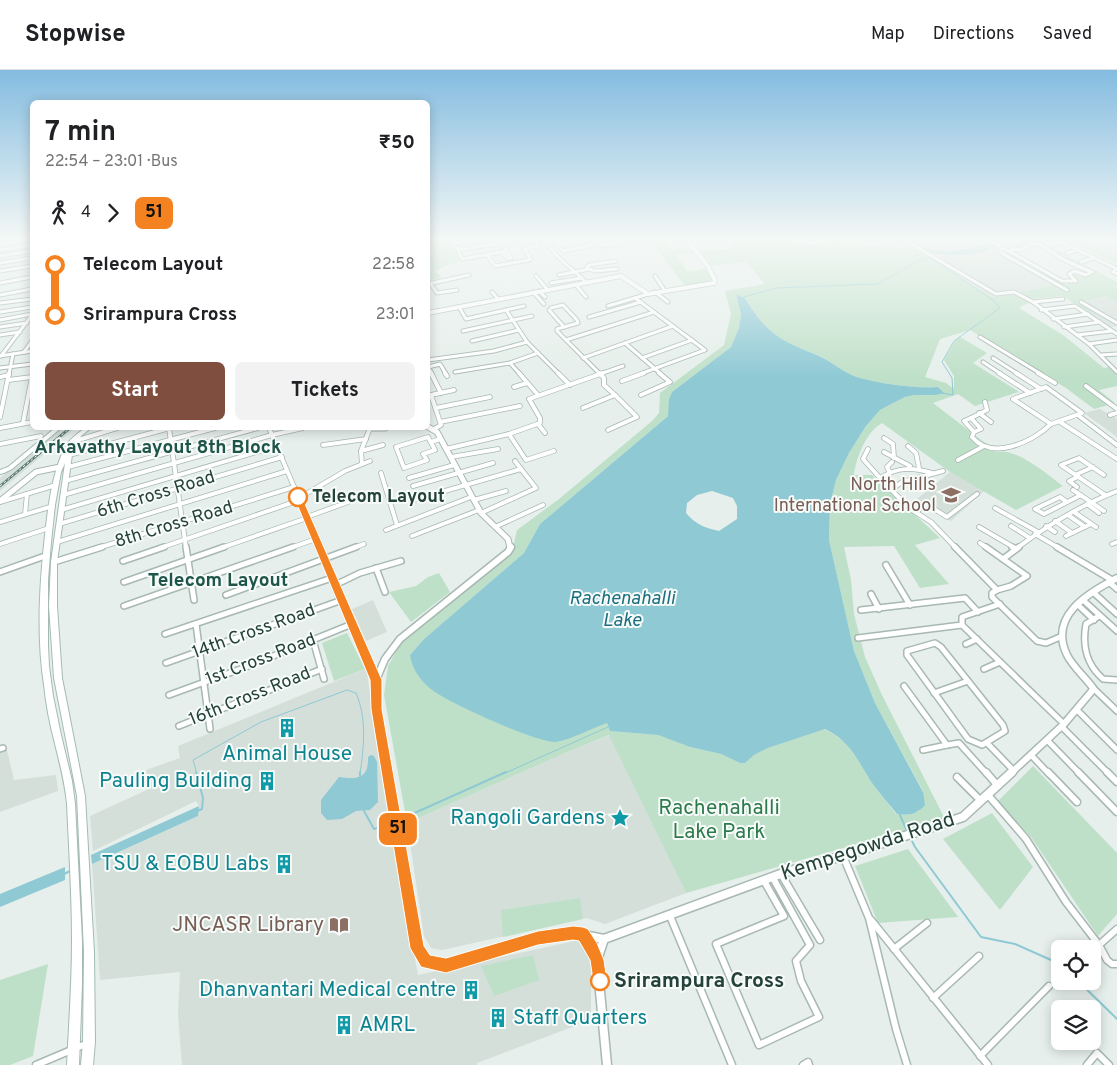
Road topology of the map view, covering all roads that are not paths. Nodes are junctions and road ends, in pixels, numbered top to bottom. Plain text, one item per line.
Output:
1 (431, 285) edge
2 (544, 285) edge
3 (573, 285) edge
4 (576, 285) edge
5 (636, 285) edge
6 (661, 285) edge
7 (699, 285) edge
8 (982, 285) edge
9 (1059, 285) edge
10 (433, 288) junction
11 (30, 289) edge
12 (430, 289) edge
13 (547, 289) junction
14 (457, 290) dead end
15 (1067, 290) dead end
16 (539, 291) junction
17 (665, 291) junction
18 (492, 292) dead end
19 (533, 292) junction
20 (655, 292) junction
21 (0, 294) edge
22 (648, 294) junction
23 (544, 297) dead end
24 (586, 297) dead end
25 (635, 298) junction
26 (30, 299) edge
27 (498, 299) junction
28 (1063, 299) dead end
29 (641, 302) junction
30 (668, 302) dead end
31 (1033, 302) junction
32 (1080, 302) dead end
33 (0, 303) edge
34 (544, 304) dead end
35 (524, 306) dead end
36 (608, 306) dead end
37 (30, 307) edge
38 (459, 307) junction
39 (506, 310) junction
40 (1042, 310) junction
41 (0, 312) edge
42 (654, 312) junction
43 (430, 313) edge
44 (1088, 314) junction
45 (30, 315) edge
46 (532, 316) dead end
47 (588, 317) dead end
48 (30, 318) edge
49 (1053, 319) junction
50 (0, 320) edge
51 (512, 320) junction
52 (1100, 322) junction
53 (27, 323) junction
54 (1117, 324) edge
55 (673, 326) junction
56 (0, 327) edge
57 (564, 327) junction
58 (1064, 327) junction
59 (1107, 327) junction
60 (519, 330) junction
61 (462, 331) dead end
62 (20, 332) junction
63 (1115, 332) edge
64 (0, 335) edge
65 (1076, 335) junction
66 (980, 336) dead end
67 (566, 340) junction
68 (692, 340) junction
69 (1117, 340) edge
70 (472, 341) dead end
71 (527, 342) junction
72 (625, 343) junction
73 (30, 344) edge
74 (1089, 344) junction
75 (30, 351) edge
76 (24, 352) junction
77 (538, 353) junction
78 (13, 354) junction
79 (1117, 354) edge
80 (0, 356) edge
81 (1101, 356) junction
82 (582, 358) junction
83 (642, 358) junction
84 (993, 358) dead end
85 (430, 360) edge
86 (983, 362) dead end
87 (510, 363) junction
88 (30, 364) edge
89 (11, 366) junction
90 (430, 366) edge
91 (623, 366) dead end
92 (0, 368) edge
93 (655, 369) junction
94 (1116, 369) edge
95 (430, 371) edge
96 (455, 372) dead end
97 (600, 375) junction
98 (447, 376) dead end
99 (0, 377) edge
100 (30, 377) edge
101 (9, 378) junction
102 (622, 382) dead end
103 (527, 383) junction
104 (7, 385) junction
105 (570, 385) junction
106 (1086, 386) dead end
107 (0, 387) edge
108 (514, 387) dead end
109 (1046, 387) junction
110 (1041, 389) junction
111 (454, 390) dead end
112 (30, 392) edge
113 (1030, 392) junction
114 (441, 393) junction
115 (538, 395) junction
116 (615, 396) junction
117 (641, 396) dead end
118 (2, 397) edge
119 (490, 397) dead end
120 (27, 400) joint
121 (985, 402) dead end
122 (1, 406) edge
123 (520, 406) dead end
124 (436, 408) junction
125 (583, 408) dead end
126 (1117, 409) edge
127 (30, 410) edge
128 (25, 411) junction
129 (1117, 413) edge
130 (979, 414) junction
131 (1082, 415) junction
132 (1110, 415) dead end
133 (0, 417) edge
134 (971, 418) junction
135 (30, 422) edge
136 (440, 422) junction
137 (991, 422) dead end
138 (1060, 422) junction
139 (23, 423) junction
140 (538, 424) junction
141 (1052, 424) junction
142 (0, 428) edge
143 (430, 428) edge
144 (48, 430) edge
145 (55, 430) edge
146 (86, 430) edge
147 (109, 430) edge
148 (162, 430) edge
149 (169, 430) edge
150 (208, 430) edge
151 (251, 430) edge
152 (271, 430) edge
153 (294, 430) edge
154 (369, 430) edge
155 (608, 430) dead end
156 (435, 431) junction
157 (974, 432) junction
158 (545, 433) dead end
159 (509, 434) junction
160 (272, 435) junction
161 (41, 436) junction
162 (884, 438) dead end
163 (75, 439) junction
164 (366, 439) junction
165 (170, 440) junction
166 (441, 440) junction
167 (432, 443) junction
168 (0, 444) edge
169 (323, 445) dead end
170 (383, 445) dead end
171 (1117, 445) edge
172 (277, 446) junction
173 (908, 446) dead end
174 (984, 446) junction
175 (498, 448) dead end
176 (446, 449) junction
177 (868, 449) dead end
178 (172, 451) junction
179 (361, 451) junction
180 (554, 451) dead end
181 (884, 452) dead end
182 (70, 455) junction
183 (282, 457) junction
184 (451, 457) junction
185 (1117, 459) edge
186 (893, 460) junction
187 (958, 460) dead end
188 (370, 461) dead end
189 (515, 461) dead end
190 (174, 463) junction
191 (493, 463) dead end
192 (362, 464) junction
193 (454, 465) junction
194 (911, 466) junction
195 (64, 467) junction
196 (1093, 467) junction
197 (919, 468) junction
198 (521, 469) junction
199 (4, 470) edge
200 (943, 470) dead end
201 (287, 471) junction
202 (382, 473) dead end
203 (458, 473) junction
204 (890, 473) junction
205 (932, 473) junction
206 (1104, 475) dead end
207 (175, 476) junction
208 (1076, 476) junction
209 (409, 478) dead end
210 (880, 478) junction
211 (65, 481) junction
212 (464, 484) junction
213 (56, 485) junction
214 (413, 486) dead end
215 (294, 487) junction
216 (177, 489) junction
217 (890, 490) junction
218 (506, 491) dead end
219 (1117, 491) edge
220 (27, 494) junction
221 (977, 494) dead end
222 (63, 495) junction
223 (1081, 495) junction
224 (1105, 495) junction
225 (299, 499) junction
226 (473, 499) junction
227 (414, 500) dead end
228 (0, 502) edge
229 (348, 502) dead end
230 (1066, 502) junction
231 (1089, 503) junction
232 (543, 505) dead end
233 (179, 506) junction
234 (57, 508) junction
235 (995, 508) dead end
236 (1104, 510) dead end
237 (480, 511) junction
238 (1075, 511) junction
239 (916, 512) junction
240 (1099, 513) dead end
241 (26, 514) junction
242 (1068, 515) junction
243 (307, 518) junction
244 (1055, 521) junction
245 (0, 522) edge
246 (182, 522) junction
247 (59, 524) junction
248 (1091, 524) junction
249 (397, 525) junction
250 (495, 526) junction
251 (979, 526) dead end
252 (1011, 526) dead end
253 (1046, 526) junction
254 (1085, 527) junction
255 (1096, 527) dead end
256 (49, 528) junction
257 (386, 530) dead end
258 (1055, 532) dead end
259 (1037, 533) junction
260 (1072, 534) junction
261 (412, 536) dead end
262 (1066, 536) dead end
263 (1030, 538) junction
264 (316, 539) junction
265 (184, 540) junction
266 (56, 542) junction
267 (980, 543) dead end
268 (0, 544) edge
269 (364, 544) dead end
270 (1016, 549) junction
271 (45, 556) junction
272 (1002, 559) junction
273 (123, 560) dead end
274 (187, 560) junction
275 (324, 560) junction
276 (401, 561) dead end
277 (54, 562) junction
278 (886, 565) dead end
279 (376, 568) junction
280 (0, 572) edge
281 (332, 578) junction
282 (1112, 580) edge
283 (124, 582) dead end
284 (190, 583) junction
285 (335, 585) junction
286 (1117, 589) edge
287 (997, 590) junction
288 (385, 592) dead end
289 (1093, 592) junction
290 (871, 594) dead end
291 (226, 595) dead end
292 (194, 600) dead end
293 (342, 600) junction
294 (1083, 600) junction
295 (1000, 604) junction
296 (910, 605) junction
297 (1078, 605) junction
298 (124, 606) dead end
299 (878, 608) junction
300 (861, 610) dead end
301 (978, 612) junction
302 (1117, 614) edge
303 (1099, 616) junction
304 (1094, 620) junction
305 (196, 624) junction
306 (352, 624) junction
307 (962, 625) junction
308 (1117, 631) edge
309 (165, 634) dead end
310 (1060, 637) junction
311 (858, 638) dead end
312 (977, 639) junction
313 (313, 640) junction
314 (966, 644) dead end
315 (200, 651) junction
316 (1000, 662) junction
317 (166, 663) dead end
318 (984, 668) dead end
319 (322, 669) junction
320 (58, 678) junction
321 (324, 679) dead end
322 (376, 680) junction
323 (1117, 680) edge
324 (968, 681) junction
325 (48, 682) junction
326 (204, 682) junction
327 (904, 686) dead end
328 (1093, 688) junction
329 (934, 693) junction
330 (169, 695) dead end
331 (1077, 710) junction
332 (1117, 711) edge
333 (208, 713) junction
334 (179, 726) dead end
335 (1063, 726) junction
336 (210, 729) dead end
337 (1047, 740) junction
338 (987, 743) junction
339 (947, 745) junction
340 (923, 750) dead end
341 (1117, 750) edge
342 (1031, 755) junction
343 (1014, 770) junction
344 (957, 777) dead end
345 (1117, 782) edge
346 (998, 786) junction
347 (988, 795) junction
348 (981, 801) junction
349 (1077, 802) dead end
350 (1117, 812) edge
351 (843, 856) junction
352 (777, 876) junction
353 (764, 881) junction
354 (792, 912) junction
355 (670, 916) junction
356 (784, 916) junction
357 (869, 918) junction
358 (927, 923) dead end
359 (1117, 929) edge
360 (583, 934) junction
361 (604, 940) junction
362 (820, 940) dead end
363 (1095, 940) edge
364 (1101, 943) edge
365 (894, 949) junction
366 (1101, 949) edge
367 (979, 956) dead end
368 (597, 960) junction
369 (1117, 964) edge
370 (1049, 986) dead end
371 (933, 998) junction
372 (89, 1042) junction
373 (73, 1050) junction
374 (980, 1056) junction
375 (36, 1065) edge
376 (73, 1065) edge
377 (87, 1065) edge
378 (607, 1065) edge
379 (732, 1065) edge
380 (803, 1065) edge
381 (810, 1065) edge
382 (907, 1065) edge
383 (988, 1065) edge
384 (1087, 1065) edge
385 (1110, 1065) edge

1 - 10 street
2 - 13 street
3 - 13 street
4 - 24 street
5 - 22 street
6 - 17 street
7 - 17 street
8 - 31 street
9 - 15 street
10 - 12 street
10 - 14 street
11 - 21 street
13 - 16 street
16 - 19 street
16 - 23 street
17 - 20 street
18 - 27 street
19 - 27 street
19 - 34 street
20 - 22 street
20 - 30 street
22 - 25 street
25 - 29 street
25 - 36 street
26 - 33 street
27 - 38 street
28 - 31 street
29 - 42 street
29 - 47 street
31 - 40 street
32 - 54 street
35 - 39 street
37 - 41 street
38 - 39 street
38 - 43 street
39 - 51 street
40 - 44 street
40 - 49 street
42 - 55 street
42 - 67 street
44 - 49 street
44 - 52 street
45 - 50 street
46 - 51 street
48 - 53 street
49 - 58 street
51 - 60 street
51 - 61 street
52 - 58 street
52 - 59 street
53 - 56 street
53 - 62 street
54 - 59 street
55 - 68 street
55 - 72 street
57 - 57 street
57 - 67 street
58 - 65 street
59 - 63 street
60 - 70 street
60 - 71 street
62 - 64 street
62 - 80 street
63 - 65 street
65 - 74 street
66 - 109 street
67 - 82 street
68 - 83 street
68 - 93 street
69 - 74 street
71 - 77 street
71 - 85 street
72 - 82 street
72 - 83 street
73 - 76 street
74 - 81 street
75 - 76 street
76 - 78 street
77 - 87 street
77 - 105 street
78 - 80 street
78 - 89 street
79 - 81 street
81 - 94 street
82 - 97 street
83 - 93 street
84 - 110 street
86 - 113 street
87 - 96 street
87 - 103 street
88 - 89 street
89 - 92 street
89 - 101 street
90 - 98 street
91 - 97 street
93 - 102 street
93 - 117 street
95 - 114 street
97 - 105 street
97 - 116 street
99 - 101 street
100 - 101 street
101 - 104 street
103 - 108 street
103 - 115 street
104 - 107 street
104 - 118 street
105 - 115 street
106 - 126 street
109 - 110 street
109 - 131 street
110 - 113 street
111 - 114 street
112 - 120 street
113 - 141 street
114 - 124 street
115 - 140 street
116 - 125 street
116 - 155 street
118 - 122 street
119 - 124 street
120 - 128 street
121 - 130 street
122 - 133 street
123 - 136 street
124 - 136 street
127 - 128 street
128 - 139 street
129 - 132 street
130 - 134 street
130 - 137 street
131 - 138 street
131 - 171 street
134 - 157 street
134 - 157 street
135 - 139 street
136 - 156 street
138 - 141 street
138 - 185 street
139 - 142 street
140 - 158 street
140 - 159 street
141 - 174 street
143 - 156 street
144 - 161 main road
145 - 199 main road
146 - 163 main road
147 - 163 street
148 - 182 street
149 - 165 street
150 - 165 street
151 - 178 street
152 - 160 street
153 - 160 street
154 - 164 street
156 - 166 street
157 - 174 street
159 - 176 street
159 - 180 street
160 - 172 street
160 - 190 street
161 - 168 street
161 - 199 main road
162 - 186 street
163 - 182 main road
163 - 195 main road
164 - 169 street
164 - 179 street
165 - 178 street
165 - 195 street
166 - 167 street
166 - 176 street
167 - 167 street
170 - 179 street
172 - 183 street
172 - 207 street
173 - 197 street
174 - 187 street
175 - 184 street
176 - 184 street
177 - 210 street
178 - 190 street
178 - 211 street
179 - 192 street
181 - 186 street
182 - 195 main road
183 - 201 street
183 - 216 street, 6th Cross Road
184 - 193 street
186 - 194 street
186 - 204 street
188 - 192 street
189 - 198 street
190 - 207 street
190 - 222 street
191 - 203 street
192 - 225 street
193 - 203 street
193 - 209 street
194 - 197 street
194 - 204 street
195 - 211 main road
195 - 213 main road
195 - 228 street
196 - 206 street
196 - 208 street
196 - 208 street
197 - 205 street
198 - 212 street
198 - 237 street
200 - 205 street
201 - 215 street
201 - 233 street
202 - 249 street
203 - 212 street
203 - 214 street
204 - 210 street
205 - 217 street
207 - 216 street
207 - 234 street
208 - 223 street
208 - 224 street
210 - 217 street
211 - 222 main road
212 - 226 street
212 - 227 street
213 - 220 street
213 - 234 main road
215 - 225 street
215 - 246 street, 8th Cross Road
216 - 233 street
216 - 247 street, 6th Cross Road
217 - 239 street
218 - 226 street
219 - 224 street
220 - 228 street
220 - 241 street
221 - 239 street
222 - 234 main road
223 - 230 street
223 - 231 street
224 - 231 street
225 - 243 street
225 - 265 street
226 - 237 street
226 - 249 street
229 - 243 street
230 - 230 street
230 - 238 street
231 - 236 street
231 - 238 street
231 - 240 street
232 - 250 street
233 - 246 street
233 - 266 street
234 - 241 street
234 - 247 main road
234 - 256 main road
235 - 259 street
237 - 250 street
237 - 261 street
238 - 242 street
238 - 248 street
239 - 287 street
241 - 245 street
242 - 244 street
242 - 254 street
243 - 264 street
243 - 274 street
244 - 253 street
244 - 260 street
246 - 265 street
246 - 277 street, 8th Cross Road
247 - 266 main road
248 - 254 street
248 - 255 street
249 - 257 street
250 - 322 street
251 - 270 street
252 - 263 street
253 - 258 street
253 - 259 street
254 - 260 street
256 - 268 street
256 - 271 main road
259 - 263 street
259 - 282 street
260 - 262 street
263 - 270 street
264 - 275 street
264 - 284 street
265 - 273 street
265 - 274 street
266 - 277 main road
267 - 272 street
269 - 275 street
270 - 272 street
271 - 280 street
271 - 325 main road
272 - 287 street
274 - 283 street
274 - 284 street
275 - 281 street
275 - 291 street
276 - 279 street
277 - 320 main road
278 - 296 street
279 - 285 street
279 - 288 street
281 - 285 street
281 - 305 street
282 - 286 street
282 - 289 street
284 - 292 street
284 - 298 street
285 - 293 street
287 - 295 street
289 - 294 street
289 - 302 street
290 - 299 street
293 - 306 street
293 - 315 street, 14th Cross Road
294 - 297 street
294 - 303 street
295 - 301 street
295 - 310 street
296 - 299 street
296 - 301 street
297 - 304 street
297 - 310 street
299 - 300 street
301 - 307 street
303 - 304 street
303 - 308 street
304 - 323 street
305 - 309 street
305 - 315 street
306 - 313 street, 1st Cross Road
306 - 322 street
307 - 311 street
307 - 312 street
310 - 328 street
312 - 314 street
312 - 316 street
313 - 319 street
313 - 326 street, 1st Cross Road
315 - 317 street, 14th Cross Road
315 - 326 street
316 - 318 street
316 - 335 street
319 - 321 street
319 - 333 street, 16th Cross Road
320 - 325 main road
320 - 372 main road
322 - 360 street
324 - 329 street
324 - 329 street
324 - 338 street
325 - 373 main road
326 - 330 street, 1st Cross Road
326 - 333 street
327 - 339 street
328 - 331 street, Kempegowda Road
328 - 332 street
329 - 338 street
331 - 335 street, Kempegowda Road
331 - 341 street
333 - 334 street, 16th Cross Road
333 - 336 street
335 - 337 street, Kempegowda Road
335 - 345 street
337 - 342 street, Kempegowda Road
337 - 350 street
338 - 343 street
339 - 340 street
339 - 346 street
342 - 343 street, Kempegowda Road
342 - 349 street
343 - 346 street, Kempegowda Road
344 - 348 street
346 - 347 street, Kempegowda Road
347 - 348 street, Kempegowda Road
347 - 363 street
348 - 351 street, Kempegowda Road
351 - 352 street, Kempegowda Road
351 - 357 street
352 - 353 street, Kempegowda Road
352 - 354 street
352 - 362 street
353 - 355 street, Kempegowda Road
353 - 356 street
354 - 356 street
354 - 356 street
355 - 361 street, Kempegowda Road
355 - 379 street
357 - 365 street
357 - 382 street
358 - 365 street
359 - 364 street
360 - 361 street
360 - 368 street
361 - 368 street
365 - 371 street
366 - 369 street
367 - 371 street
368 - 378 street
370 - 374 street
371 - 374 street
372 - 373 street
372 - 377 main road
373 - 375 street
373 - 376 main road
374 - 383 street
380 - 381 street
384 - 385 street

